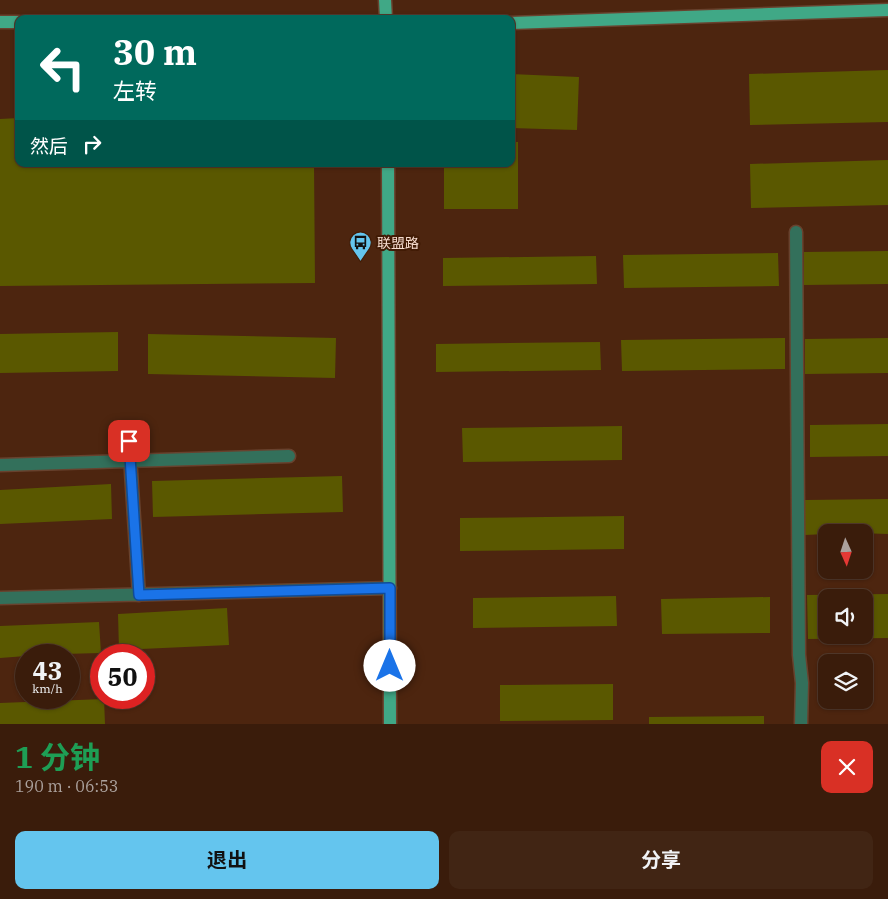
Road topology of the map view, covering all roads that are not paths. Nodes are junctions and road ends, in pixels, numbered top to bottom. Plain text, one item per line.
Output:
1 (385, 0) edge
2 (888, 10) edge
3 (386, 15) edge
4 (0, 22) edge
5 (15, 22) edge
6 (515, 23) edge
7 (388, 167) edge
8 (796, 232) dead end
9 (129, 441) dead end
10 (289, 456) dead end
11 (130, 461) junction
12 (0, 465) edge
13 (390, 588) junction
14 (139, 595) junction
15 (0, 598) edge
16 (390, 724) edge
17 (801, 724) edge

1 - 3 main road
2 - 6 main road
4 - 5 main road
7 - 13 main road
8 - 17 street
9 - 11 street
10 - 11 street
11 - 12 street
11 - 14 street
13 - 14 street
13 - 16 main road
14 - 15 street

